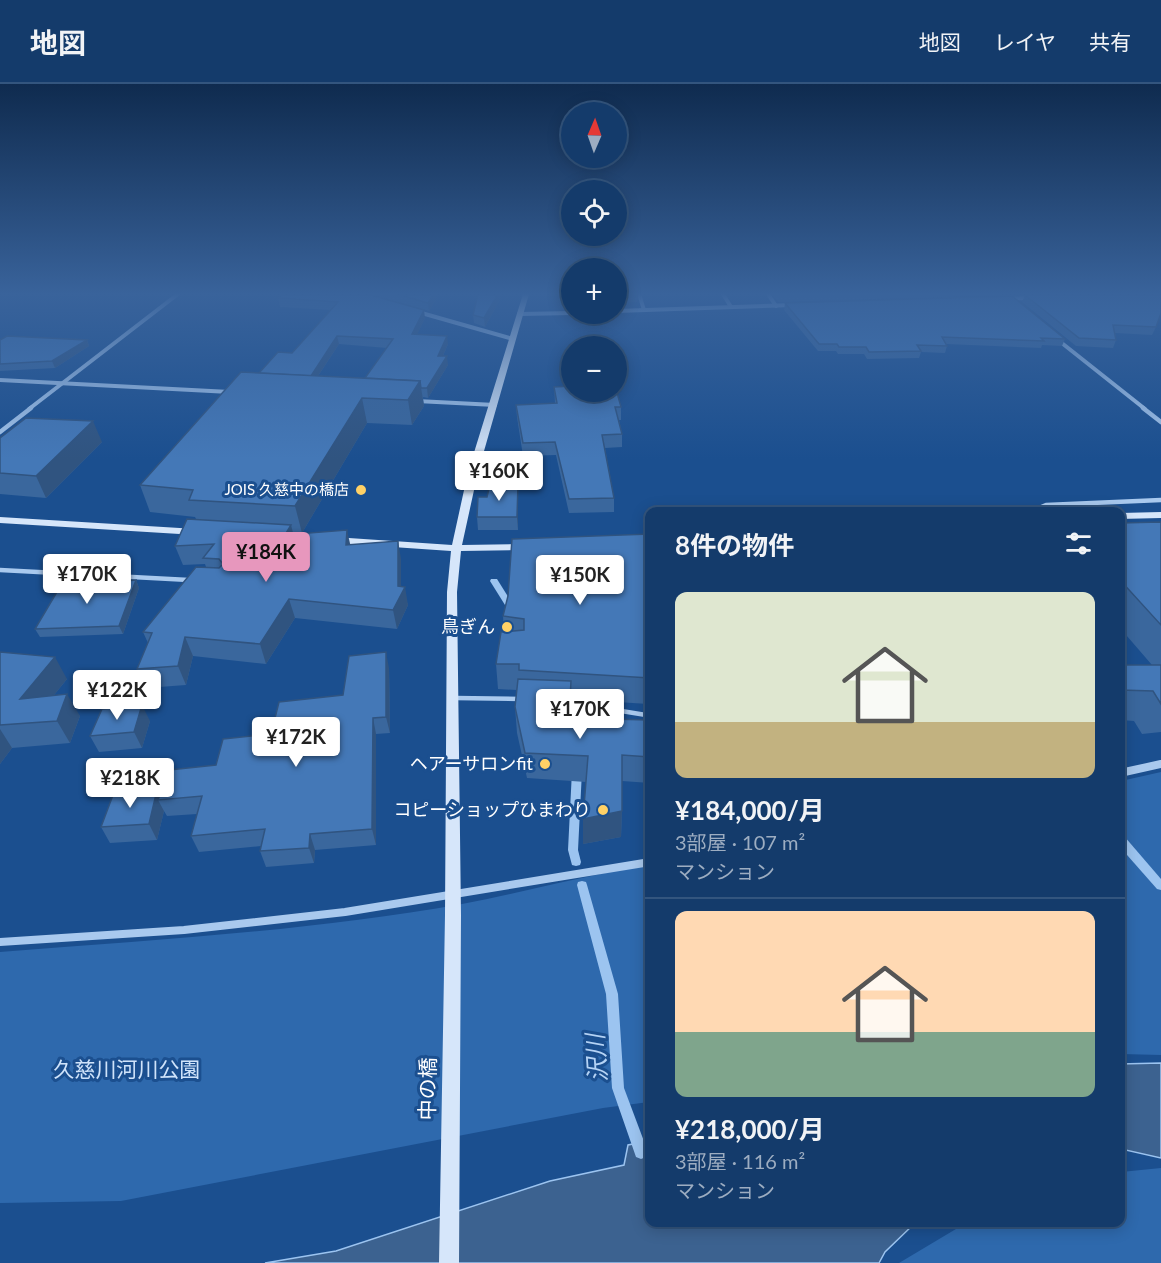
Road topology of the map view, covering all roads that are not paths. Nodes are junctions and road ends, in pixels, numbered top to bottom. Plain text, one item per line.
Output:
1 (107, 349) edge
2 (510, 349) edge
3 (1070, 349) edge
4 (0, 380) edge
5 (62, 384) junction
6 (237, 392) edge
7 (413, 401) edge
8 (495, 405) junction
9 (1161, 422) edge
10 (0, 432) edge
11 (1161, 500) edge
12 (1041, 507) edge
13 (1161, 515) edge
14 (1125, 516) edge
15 (0, 520) edge
16 (211, 533) edge
17 (328, 540) edge
18 (538, 547) edge
19 (456, 548) junction
20 (0, 570) edge
21 (190, 580) edge
22 (452, 698) junction
23 (533, 700) edge
24 (555, 701) edge
25 (645, 716) edge
26 (1161, 764) edge
27 (1125, 772) edge
28 (645, 863) edge
29 (452, 894) junction
30 (0, 942) edge
31 (449, 1263) edge

1 - 5 street
2 - 8 street, 中の橋
3 - 9 street
4 - 5 street
5 - 6 street
5 - 10 street
7 - 8 street
8 - 19 street, 中の橋
11 - 12 street
13 - 14 street
15 - 16 street
17 - 19 street
18 - 19 street
19 - 22 street, 中の橋
20 - 21 lane
22 - 23 lane
22 - 29 street, 中の橋
24 - 25 lane
26 - 27 street
28 - 29 street
29 - 30 street
29 - 31 street, 中の橋

